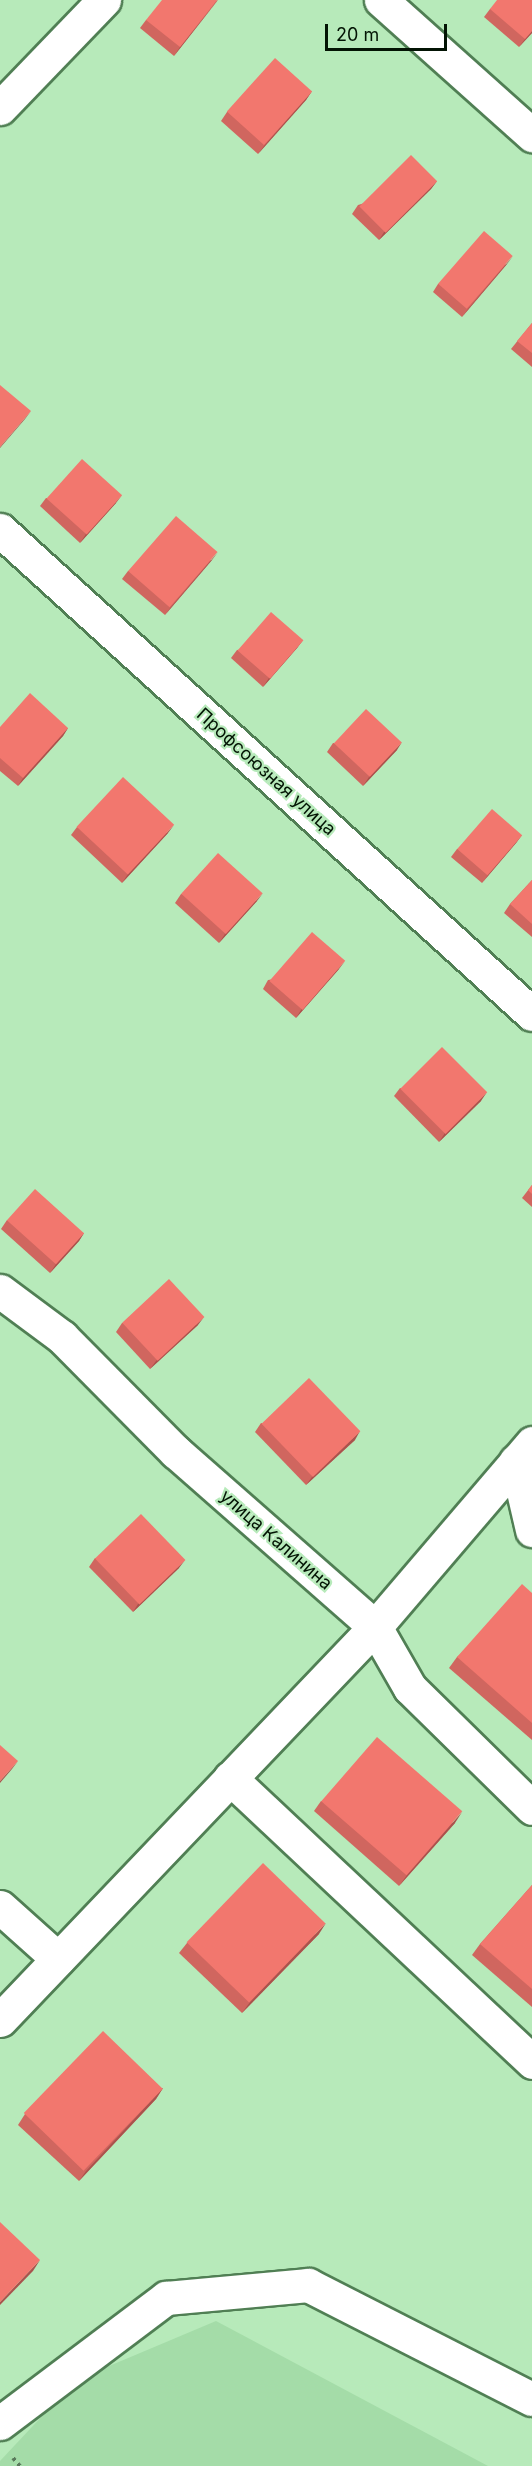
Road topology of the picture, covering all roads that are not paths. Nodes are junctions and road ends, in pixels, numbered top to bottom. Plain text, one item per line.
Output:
1 (104, 0) edge
2 (381, 0) edge
3 (0, 108) edge
4 (532, 135) edge
5 (0, 530) edge
6 (532, 1014) edge
7 (0, 1291) edge
8 (524, 1452) edge
9 (532, 1530) edge
10 (375, 1627) junction
11 (230, 1778) junction
12 (532, 1808) edge
13 (0, 1907) edge
14 (58, 1959) junction
15 (0, 2020) edge
16 (532, 2062) edge
17 (532, 2399) edge
18 (0, 2423) edge

1 - 3 street
2 - 4 street
5 - 6 street, Профсоюзная улица
7 - 10 street, улица Калинина
8 - 9 street
8 - 10 street
10 - 11 street
10 - 12 street, улица Калинина
11 - 14 street
11 - 16 street
13 - 14 street
14 - 15 street
17 - 18 street

